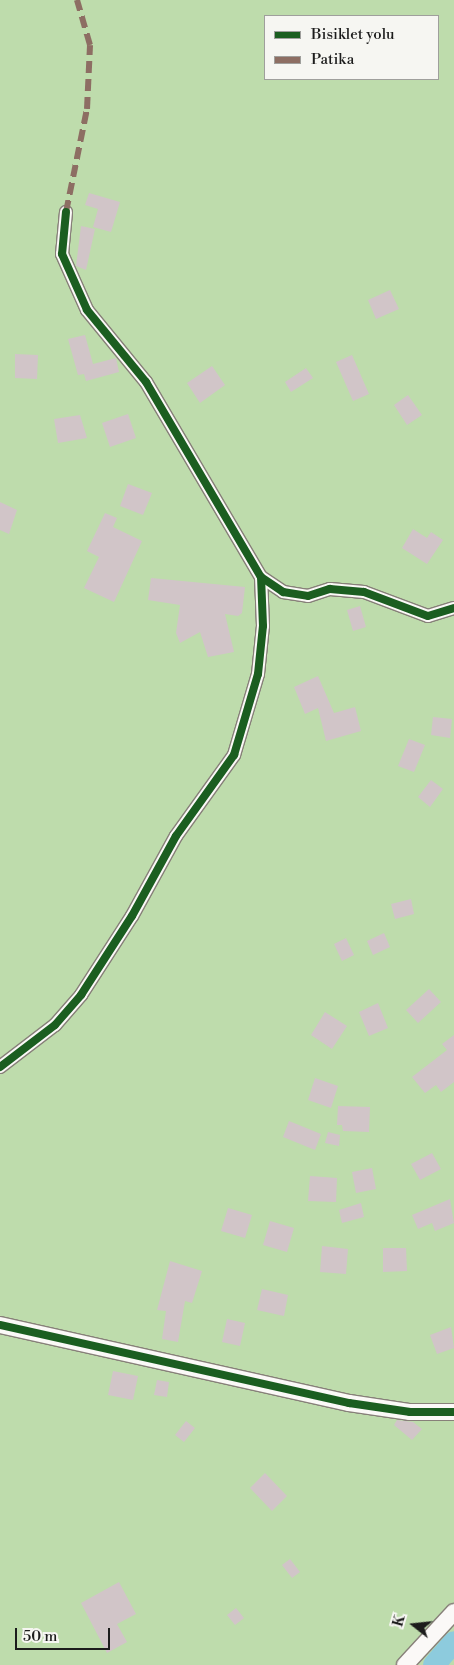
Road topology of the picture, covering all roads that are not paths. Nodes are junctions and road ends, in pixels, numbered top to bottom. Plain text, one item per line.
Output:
1 (66, 212) dead end
2 (261, 577) junction
3 (454, 608) edge
4 (0, 1067) edge
5 (0, 1325) edge
6 (454, 1412) edge
7 (454, 1612) edge
8 (405, 1665) edge

1 - 2 street
2 - 3 street
2 - 4 street
5 - 6 street
7 - 8 street

